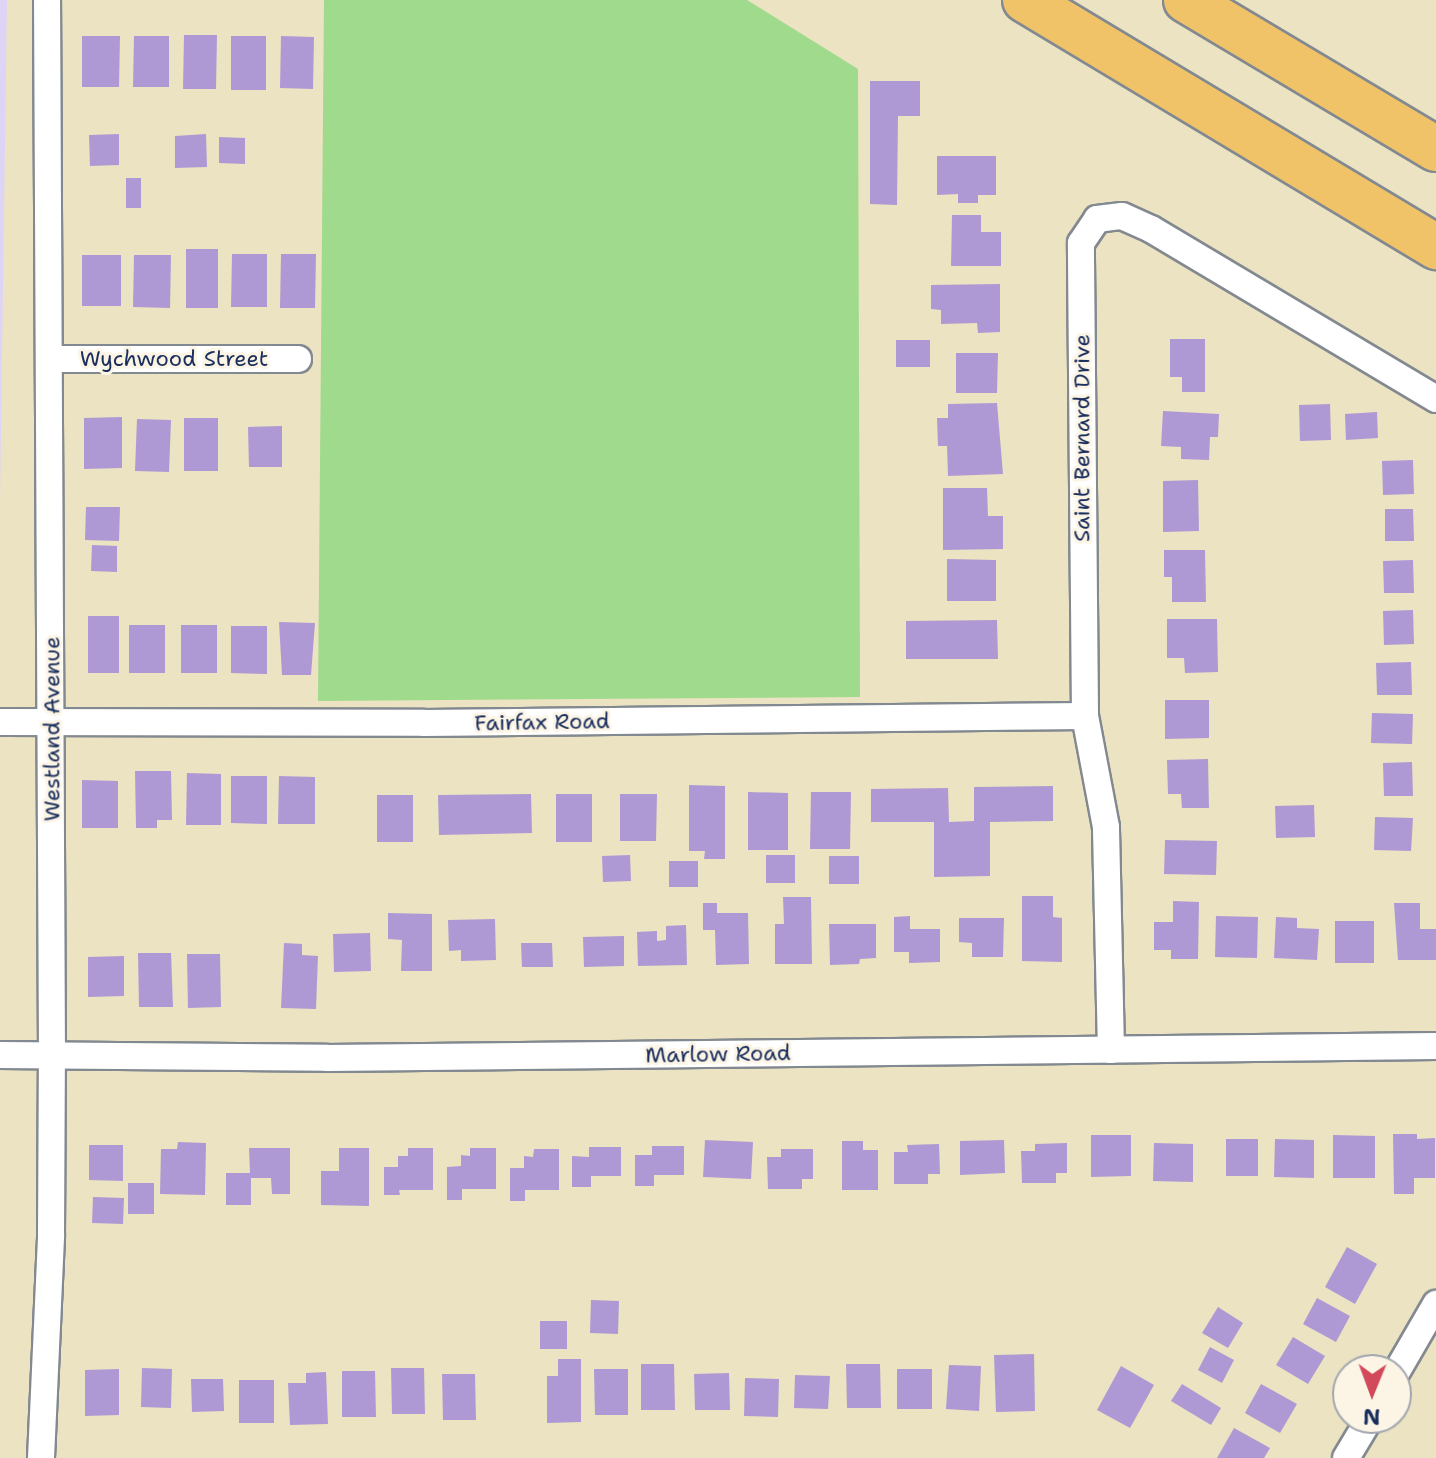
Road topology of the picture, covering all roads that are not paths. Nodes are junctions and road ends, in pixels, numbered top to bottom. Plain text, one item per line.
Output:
1 (47, 0) edge
2 (1025, 0) edge
3 (1186, 0) edge
4 (1436, 149) edge
5 (1436, 247) edge
6 (50, 359) junction
7 (298, 359) dead end
8 (1436, 399) edge
9 (1085, 716) junction
10 (0, 722) edge
11 (52, 722) junction
12 (1436, 1046) edge
13 (1111, 1050) junction
14 (0, 1055) edge
15 (52, 1055) junction
16 (1436, 1304) edge
17 (1407, 1354) edge
18 (1360, 1434) edge
19 (41, 1458) edge
20 (1346, 1458) edge

1 - 6 street, Westland Avenue
2 - 5 highway
3 - 4 highway
6 - 7 street, Wychwood Street
6 - 11 street, Westland Avenue
8 - 9 street, Saint Bernard Drive
9 - 11 street, Fairfax Road
9 - 13 street, Saint Bernard Drive
10 - 11 street, Fairfax Road
11 - 15 street, Westland Avenue
12 - 13 street, Marlow Road
13 - 15 street, Marlow Road
14 - 15 street, Marlow Road
15 - 19 street, Westland Avenue
16 - 17 street
18 - 20 street

